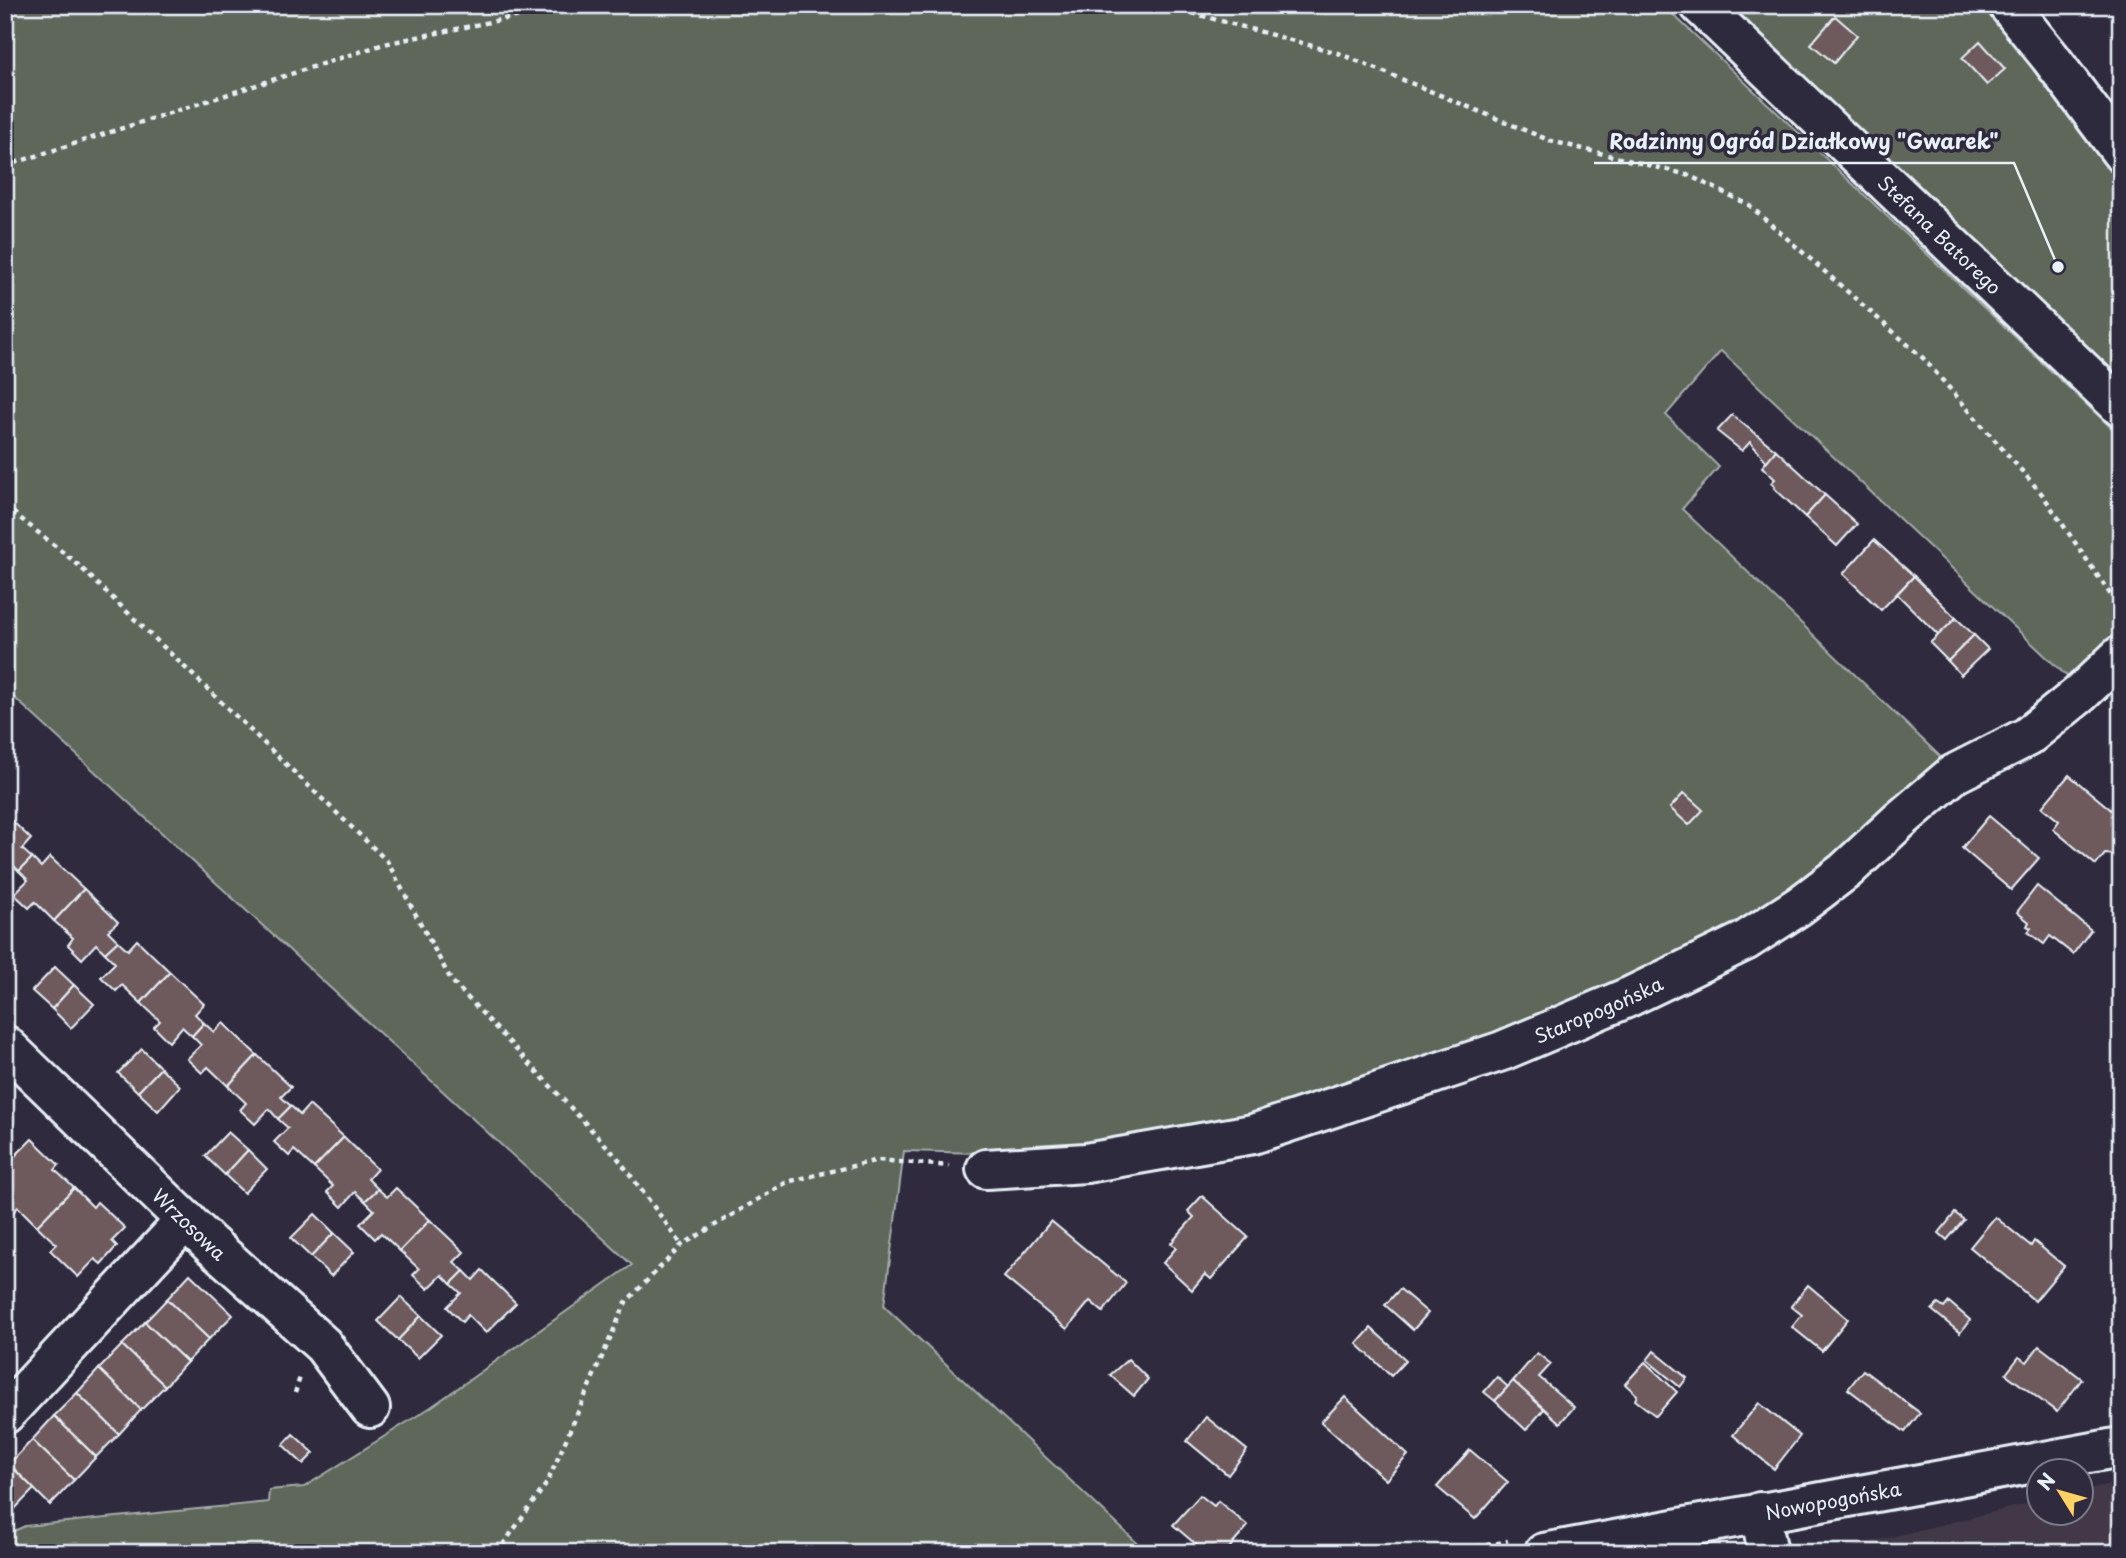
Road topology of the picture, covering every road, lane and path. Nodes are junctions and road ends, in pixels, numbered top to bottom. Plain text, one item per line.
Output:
1 (572, 5) edge
2 (1163, 5) edge
3 (1700, 5) edge
4 (2008, 5) edge
5 (2121, 152) edge
6 (5, 166) edge
7 (2121, 407) edge
8 (5, 506) edge
9 (2121, 610) edge
10 (2121, 655) edge
11 (5, 1045) edge
12 (986, 1169) joint
13 (186, 1220) junction
14 (682, 1245) junction
15 (302, 1368) dead end
16 (295, 1393) dead end
17 (370, 1408) dead end
18 (5, 1414) edge
19 (2121, 1447) edge
20 (1760, 1512) junction
21 (497, 1553) edge
22 (1544, 1553) edge
23 (1768, 1553) edge

1 - 6 path
2 - 9 path
3 - 7 street, Stefana Batorego
4 - 5 street
8 - 14 path
10 - 12 street, Staropogońska
11 - 13 street, Wrzosowa
12 - 14 path
13 - 17 street, Wrzosowa
13 - 18 street
14 - 21 path
15 - 16 path
19 - 20 street, Nowopogońska
20 - 22 street, Nowopogońska
20 - 23 street

